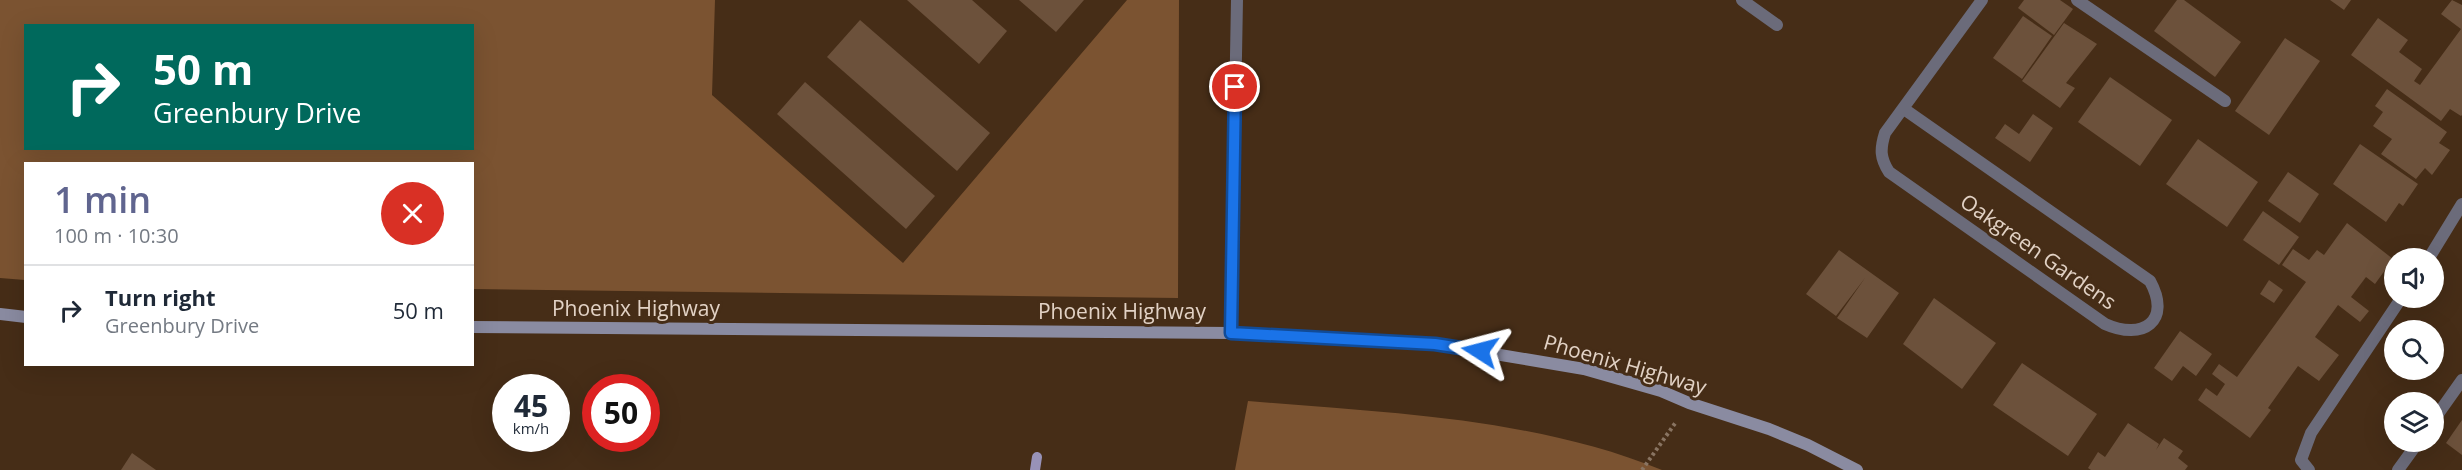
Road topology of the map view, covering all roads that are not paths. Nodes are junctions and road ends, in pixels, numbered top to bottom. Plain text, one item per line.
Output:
1 (1237, 0) edge
2 (1742, 0) edge
3 (1982, 0) edge
4 (2077, 0) edge
5 (1777, 25) dead end
6 (2225, 101) dead end
7 (1904, 109) junction
8 (2462, 204) edge
9 (2434, 248) edge
10 (2395, 308) edge
11 (0, 314) edge
12 (24, 317) edge
13 (474, 327) edge
14 (1231, 333) junction
15 (2462, 380) edge
16 (2444, 405) edge
17 (2411, 452) edge
18 (1857, 470) edge
19 (2309, 470) edge
20 (2398, 470) edge

1 - 14 street
2 - 5 street
3 - 7 street, Oakgreen Gardens
4 - 6 street
7 - 7 street, Oakgreen Gardens
8 - 9 street
10 - 19 street
11 - 12 main road
13 - 14 main road, Phoenix Highway
14 - 18 main road, Phoenix Highway
15 - 16 street
17 - 20 street

